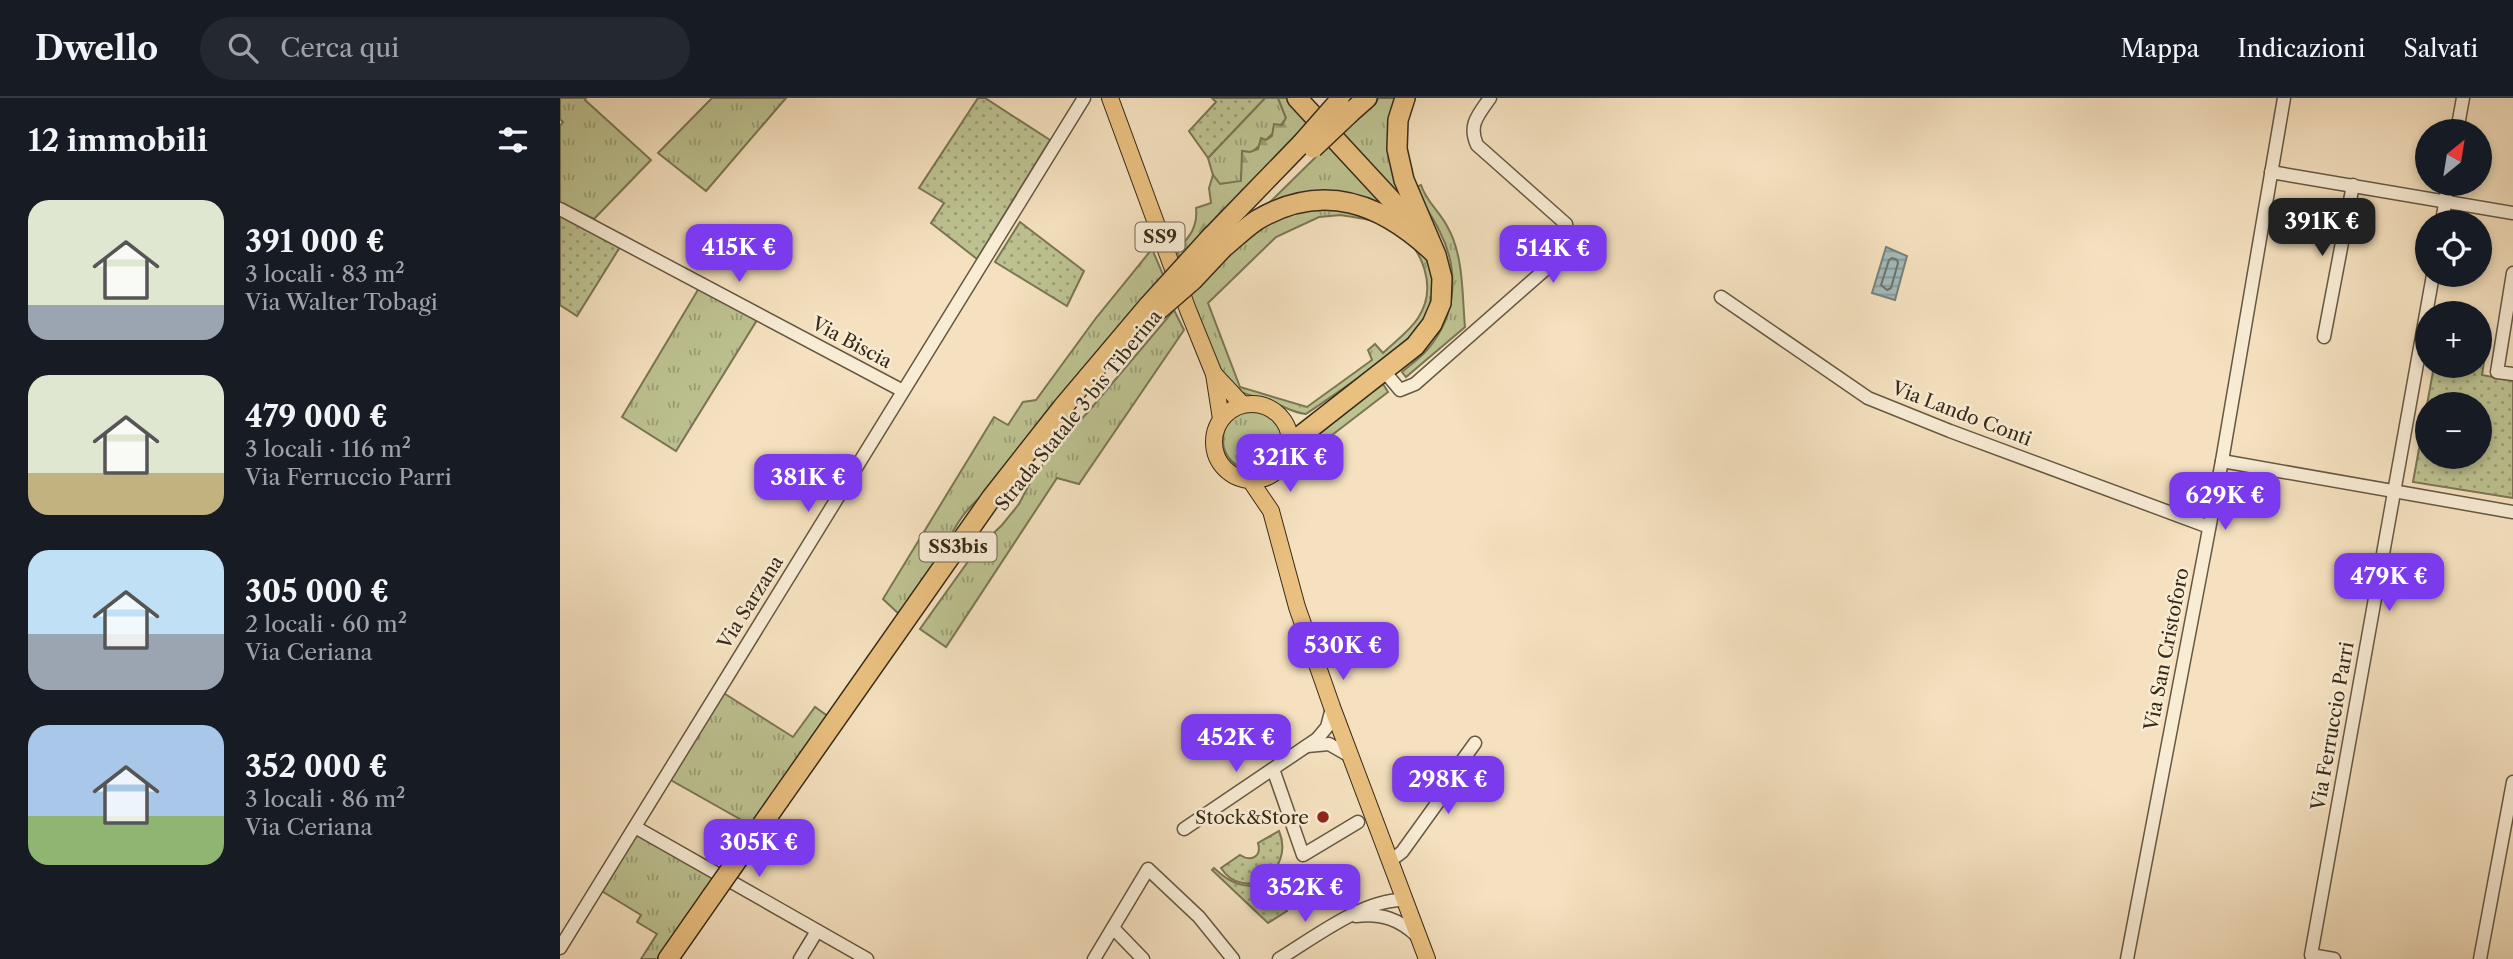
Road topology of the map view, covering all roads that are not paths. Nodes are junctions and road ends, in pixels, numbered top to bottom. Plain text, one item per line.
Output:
1 (1084, 98) edge
2 (1110, 98) edge
3 (1297, 98) edge
4 (1367, 98) edge
5 (1405, 98) edge
6 (1490, 98) edge
7 (2284, 98) edge
8 (2463, 98) edge
9 (1345, 103) edge
10 (2459, 119) edge
11 (2271, 172) junction
12 (2353, 185) junction
13 (2446, 196) edge
14 (2445, 201) junction
15 (560, 209) edge
16 (2444, 210) edge
17 (2513, 213) edge
18 (1217, 243) junction
19 (1436, 255) junction
20 (2513, 273) edge
21 (2431, 287) edge
22 (1721, 297) dead end
23 (2324, 337) dead end
24 (1384, 371) junction
25 (1214, 374) junction
26 (2513, 374) edge
27 (902, 391) junction
28 (1242, 404) junction
29 (1221, 419) junction
30 (1289, 435) junction
31 (2222, 461) junction
32 (1273, 474) junction
33 (1250, 480) junction
34 (2394, 492) junction
35 (1270, 511) junction
36 (2513, 512) edge
37 (2209, 527) junction
38 (1332, 707) junction
39 (1341, 732) junction
40 (1314, 743) junction
41 (1475, 744) dead end
42 (1350, 756) junction
43 (1273, 769) junction
44 (2513, 782) edge
45 (1358, 822) dead end
46 (635, 827) junction
47 (1184, 829) dead end
48 (1390, 861) junction
49 (1396, 880) junction
50 (716, 899) junction
51 (1383, 901) junction
52 (1404, 901) junction
53 (1386, 916) junction
54 (1349, 918) junction
55 (1113, 928) junction
56 (817, 931) junction
57 (1418, 937) junction
58 (560, 948) edge
59 (668, 959) edge
60 (681, 959) edge
61 (800, 959) edge
62 (867, 959) edge
63 (1094, 959) edge
64 (1143, 959) edge
65 (1233, 959) edge
66 (1279, 959) edge
67 (1427, 959) edge
68 (2127, 959) edge
69 (2334, 959) edge
70 (2480, 959) edge

1 - 27 street, Via Sarzana
2 - 25 main road, SS9
3 - 19 highway
4 - 9 highway
5 - 19 highway
6 - 24 street
7 - 11 street, Via San Cristoforo
8 - 10 street
9 - 18 highway, bridge
11 - 12 street
11 - 31 street, Via San Cristoforo
12 - 14 street
12 - 23 street
13 - 14 street
14 - 16 street
14 - 17 street
15 - 27 street, Via Biscia
18 - 19 highway
18 - 50 highway, Strada Statale 3 bis Tiberina / SS3bis, bridge
19 - 24 highway
20 - 26 street
21 - 34 street, Via Ferruccio Parri
22 - 37 street, Via Lando Conti
24 - 30 highway
25 - 28 main road, SS9
25 - 29 main road, SS9
27 - 46 street, Via Sarzana
28 - 29 main road
28 - 30 main road
29 - 33 main road
30 - 32 main road
31 - 34 street
31 - 37 street, Via San Cristoforo
32 - 33 main road
32 - 35 main road
33 - 35 main road
34 - 36 street
34 - 69 street, Via Ferruccio Parri
35 - 38 main road
37 - 68 street, Via San Cristoforo
38 - 39 main road
38 - 40 street
39 - 40 street
39 - 42 main road
40 - 42 street
40 - 43 street
41 - 48 street
42 - 48 main road
43 - 45 street
43 - 47 street
44 - 70 street
46 - 56 street
46 - 58 street, Via Sarzana
48 - 49 main road
49 - 51 street
49 - 52 main road
50 - 59 highway, Strada Statale 3 bis Tiberina / SS3bis
50 - 60 highway, Strada Statale 3 bis Tiberina / SS3bis
51 - 52 street
51 - 54 street
52 - 53 street
52 - 57 main road
53 - 54 street
53 - 57 street
54 - 66 street
55 - 63 street
55 - 64 street
55 - 65 street
56 - 61 street
56 - 62 street
57 - 67 main road

